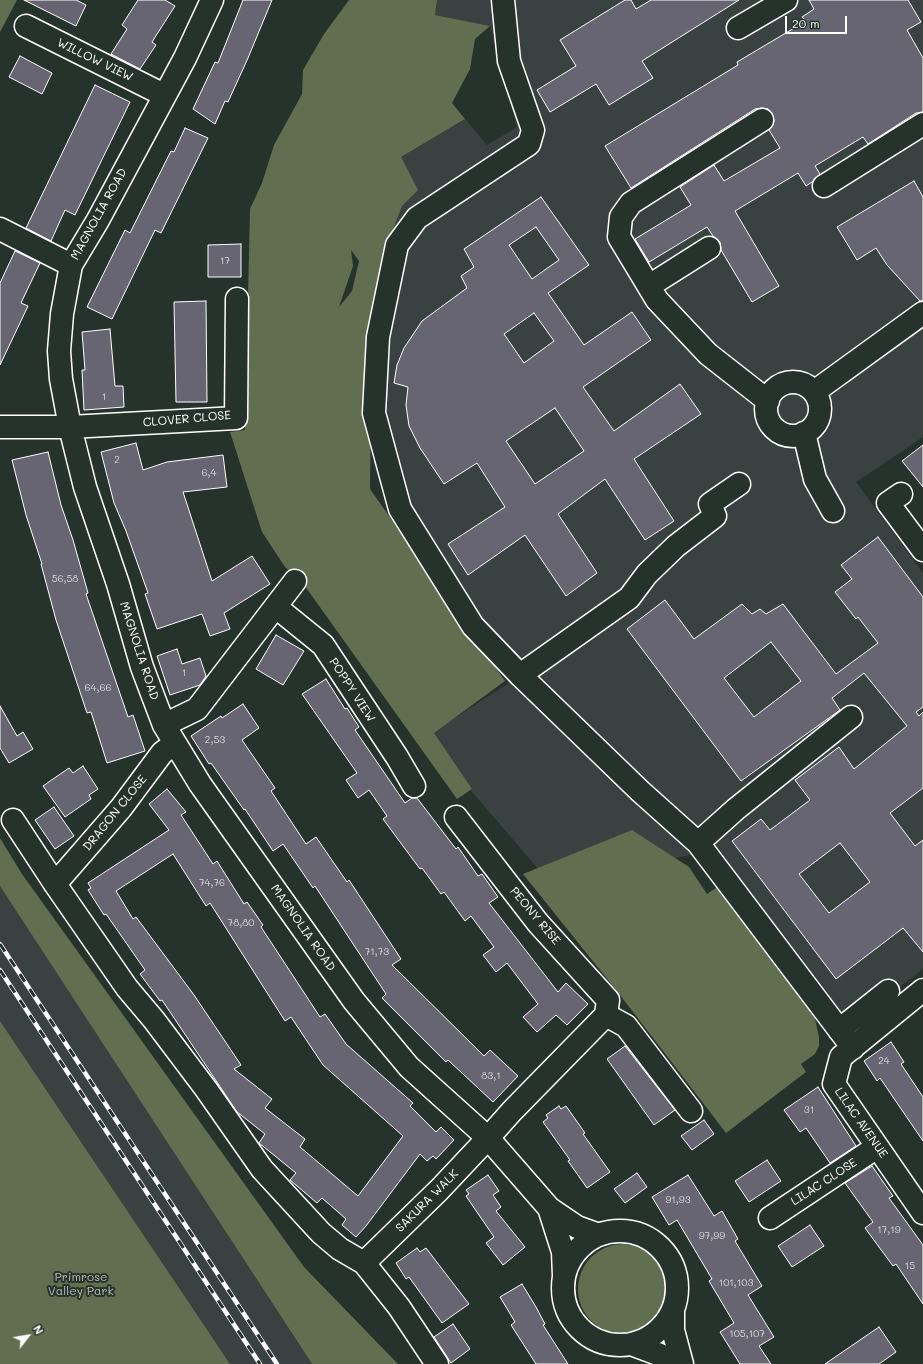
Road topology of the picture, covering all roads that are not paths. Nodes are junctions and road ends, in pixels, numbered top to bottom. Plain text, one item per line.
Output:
1 (212, 0) edge
2 (503, 0) edge
3 (786, 0) edge
4 (26, 26) dead end
5 (738, 28) dead end
6 (164, 95) junction
7 (762, 120) dead end
8 (923, 124) edge
9 (824, 186) dead end
10 (0, 229) edge
11 (709, 248) dead end
12 (71, 265) junction
13 (649, 286) junction
14 (237, 298) dead end
15 (923, 313) edge
16 (814, 392) junction
17 (768, 401) junction
18 (0, 426) edge
19 (70, 427) junction
20 (804, 434) junction
21 (739, 484) dead end
22 (901, 494) dead end
23 (833, 511) dead end
24 (923, 550) edge
25 (295, 581) dead end
26 (276, 607) junction
27 (520, 675) junction
28 (851, 717) dead end
29 (170, 734) junction
30 (414, 786) dead end
31 (456, 817) dead end
32 (13, 820) dead end
33 (698, 843) junction
34 (55, 884) junction
35 (923, 990) edge
36 (888, 991) dead end
37 (606, 1015) junction
38 (839, 1030) junction
39 (853, 1048) junction
40 (691, 1111) dead end
41 (488, 1138) junction
42 (878, 1147) junction
43 (549, 1208) junction
44 (923, 1212) edge
45 (770, 1218) dead end
46 (599, 1235) junction
47 (364, 1263) junction
48 (564, 1277) junction
49 (674, 1310) junction
50 (631, 1344) junction
51 (437, 1364) edge
52 (673, 1364) edge
53 (682, 1364) edge

1 - 6 street, MAGNOLIA ROAD
2 - 27 street
3 - 5 street
4 - 6 street, WILLOW VIEW
6 - 12 street, MAGNOLIA ROAD
7 - 13 street
8 - 9 street
10 - 12 street
11 - 13 street
12 - 19 street, MAGNOLIA ROAD
13 - 17 street
14 - 19 street, CLOVER CLOSE
15 - 16 street
16 - 17 street
16 - 20 street
17 - 20 street
18 - 19 street
19 - 29 street, MAGNOLIA ROAD
20 - 23 street
21 - 27 street
22 - 24 street
25 - 26 street
26 - 29 street
26 - 30 street, POPPY VIEW
27 - 33 street
28 - 33 street
29 - 34 street, DRAGON CLOSE
29 - 41 street, MAGNOLIA ROAD
31 - 37 street, PEONY RISE
32 - 34 street
33 - 38 street
34 - 47 street
35 - 39 street, LILAC AVENUE
36 - 38 street
37 - 40 street
37 - 41 street
38 - 39 street
39 - 42 street, LILAC AVENUE
41 - 43 street, MAGNOLIA ROAD
41 - 47 street, SAKURA WALK
42 - 44 street, LILAC AVENUE
42 - 45 street, LILAC CLOSE
43 - 46 street, MAGNOLIA ROAD
43 - 48 street, MAGNOLIA ROAD
46 - 48 street, MAGNOLIA ROAD
46 - 49 street, MAGNOLIA ROAD
47 - 51 street
48 - 50 street, MAGNOLIA ROAD
49 - 50 street, MAGNOLIA ROAD
49 - 53 street, MAGNOLIA ROAD
50 - 52 street, MAGNOLIA ROAD

